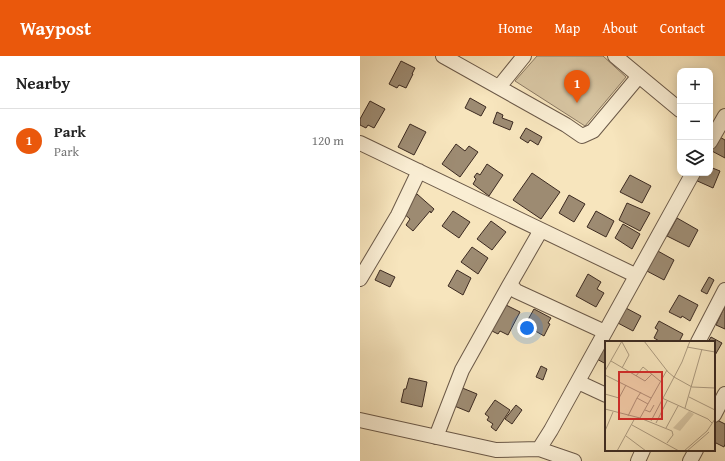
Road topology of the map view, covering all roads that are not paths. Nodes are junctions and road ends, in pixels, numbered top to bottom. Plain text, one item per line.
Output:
1 (443, 56) edge
2 (524, 56) edge
3 (615, 56) edge
4 (639, 76) junction
5 (499, 87) junction
6 (677, 108) edge
7 (725, 116) edge
8 (713, 135) edge
9 (360, 143) edge
10 (419, 172) junction
11 (691, 176) edge
12 (541, 230) junction
13 (636, 275) junction
14 (360, 279) edge
15 (510, 284) junction
16 (725, 290) edge
17 (605, 332) junction
18 (699, 341) edge
19 (578, 382) junction
20 (725, 394) edge
21 (605, 395) edge
22 (715, 413) edge
23 (360, 420) edge
24 (436, 437) junction
25 (539, 449) junction
26 (643, 451) edge
27 (695, 451) edge
28 (494, 456) edge
29 (574, 461) edge
30 (638, 461) edge
31 (690, 461) edge

1 - 5 street
2 - 5 street
3 - 4 street
4 - 5 street
4 - 6 street
7 - 8 street
9 - 10 street
10 - 12 street
10 - 14 street
11 - 13 street
12 - 13 street
12 - 15 street
13 - 17 street
15 - 17 street
15 - 24 street
16 - 18 street
17 - 19 street
19 - 21 street
19 - 25 street
20 - 22 street
23 - 24 street
24 - 28 street
25 - 28 street
25 - 29 street
26 - 30 street
27 - 31 street

